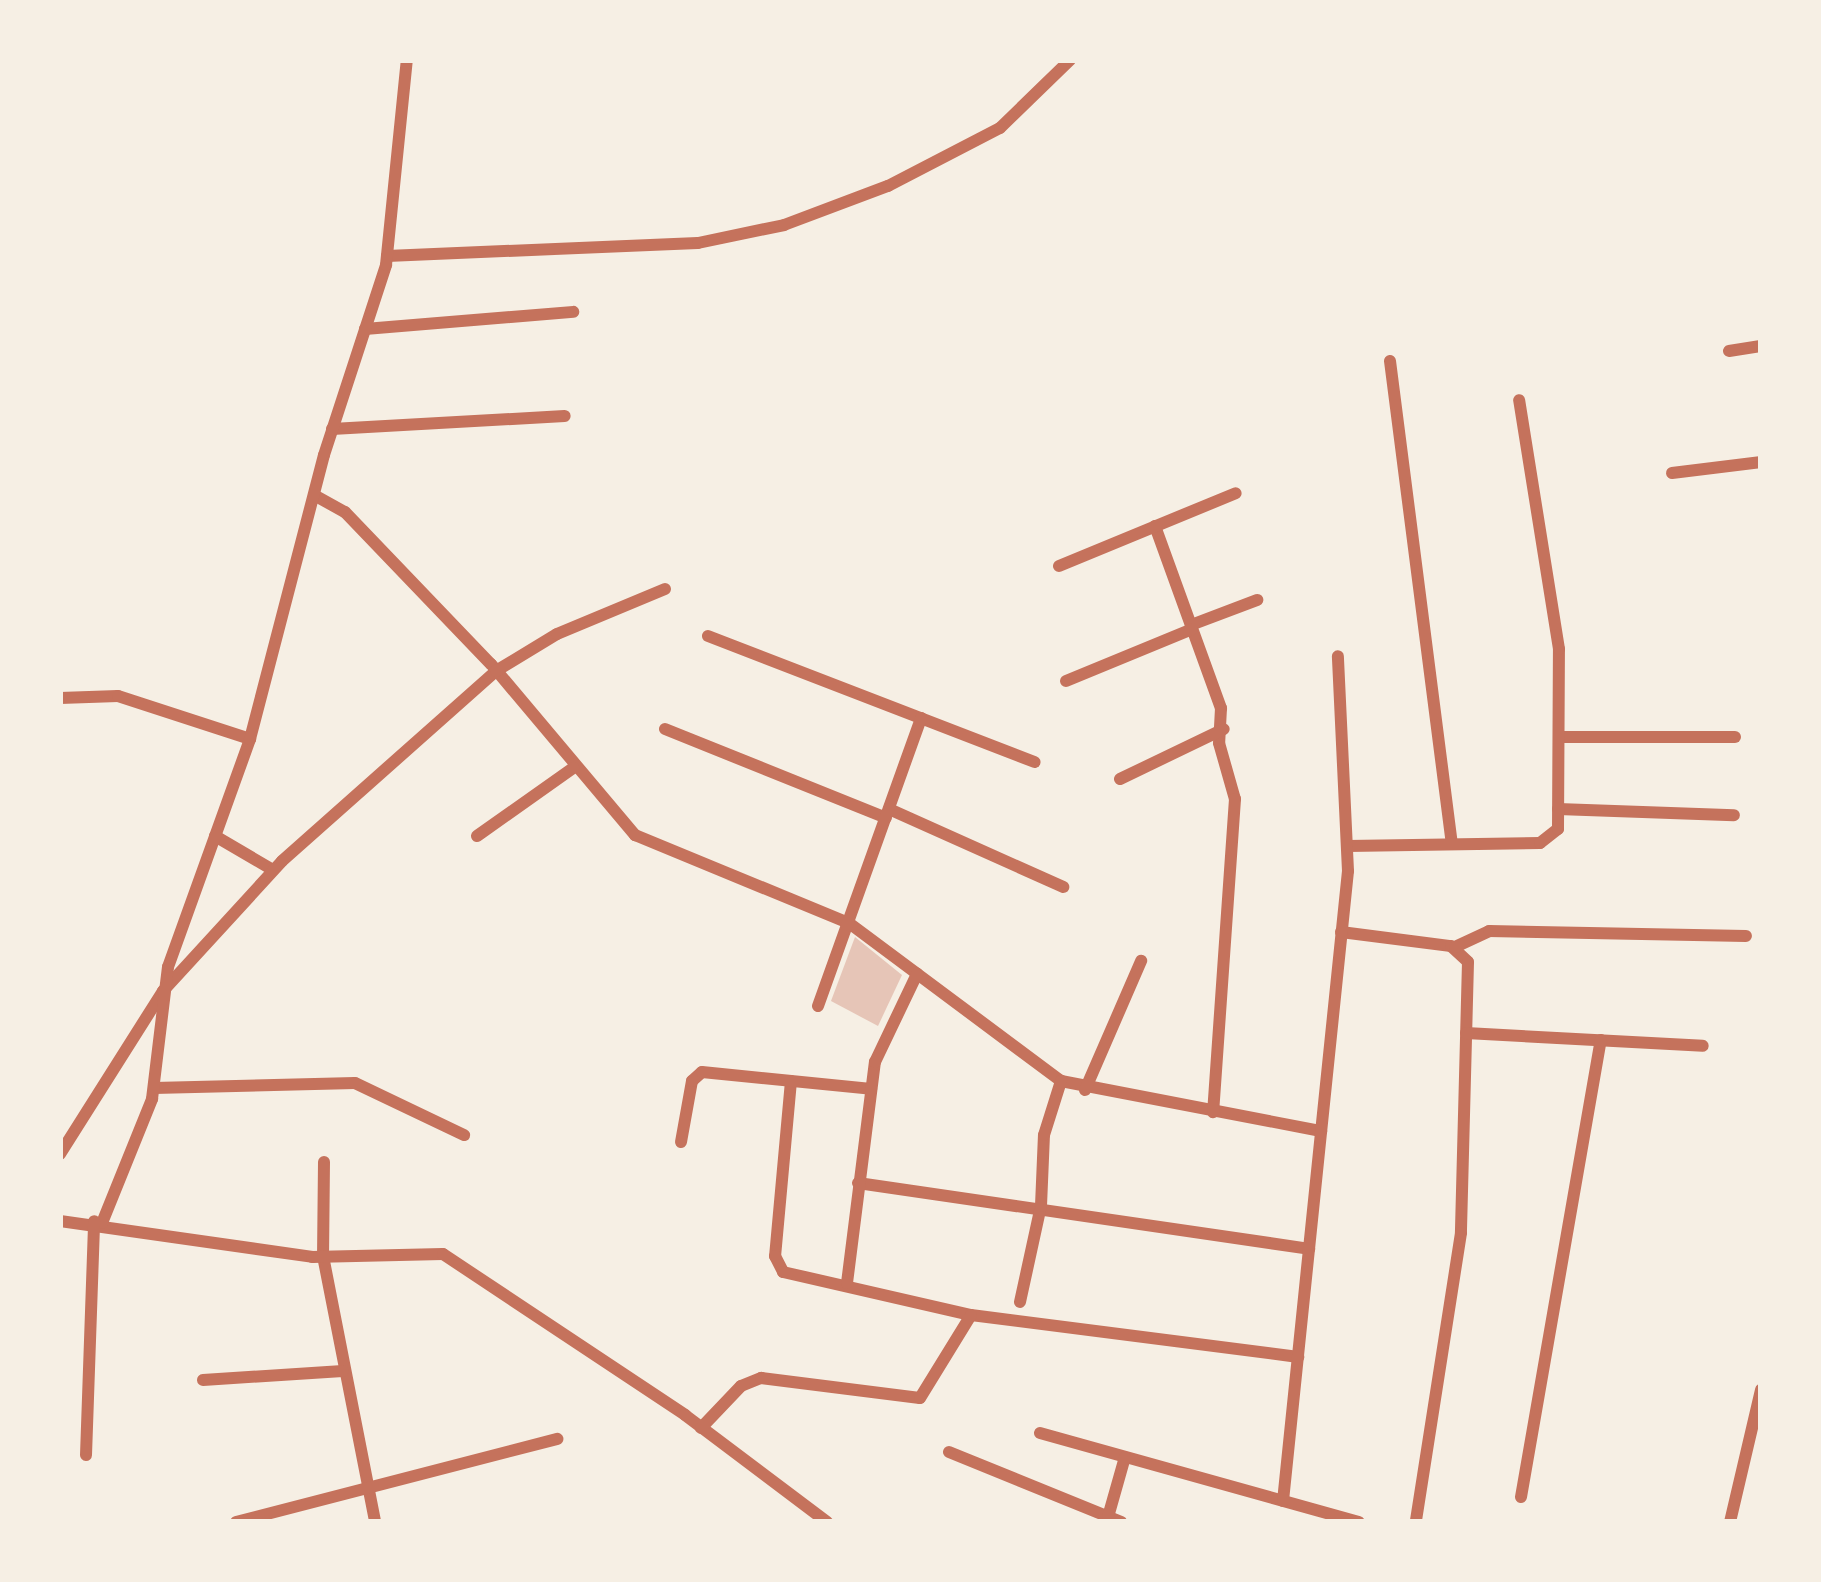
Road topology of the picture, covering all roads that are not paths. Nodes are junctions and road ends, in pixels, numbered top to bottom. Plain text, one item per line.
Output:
1 (407, 60) edge
2 (1070, 60) edge
3 (387, 256) junction
4 (573, 312) dead end
5 (365, 329) junction
6 (1761, 346) edge
7 (1729, 351) dead end
8 (1390, 361) dead end
9 (1519, 400) dead end
10 (565, 416) dead end
11 (332, 429) junction
12 (1761, 462) edge
13 (1672, 472) dead end
14 (1236, 494) dead end
15 (314, 495) junction
16 (1155, 526) junction
17 (1059, 566) dead end
18 (665, 589) dead end
19 (1257, 600) dead end
20 (1191, 627) junction
21 (708, 636) dead end
22 (1338, 656) dead end
23 (496, 671) junction
24 (1066, 681) dead end
25 (60, 698) edge
26 (921, 718) junction
27 (664, 729) dead end
28 (1224, 729) junction
29 (1560, 737) junction
30 (1735, 737) dead end
31 (250, 740) junction
32 (1034, 762) dead end
33 (573, 768) junction
34 (1120, 779) dead end
35 (1558, 808) junction
36 (887, 813) junction
37 (1734, 815) dead end
38 (215, 836) junction
39 (477, 836) dead end
40 (1452, 844) junction
41 (1348, 846) junction
42 (273, 870) junction
43 (1063, 887) dead end
44 (849, 923) junction
45 (1341, 932) junction
46 (1746, 936) dead end
47 (1455, 947) junction
48 (1141, 961) dead end
49 (916, 974) junction
50 (163, 991) junction
51 (818, 1006) dead end
52 (1466, 1033) junction
53 (1600, 1040) junction
54 (1703, 1046) dead end
55 (791, 1081) junction
56 (1061, 1081) junction
57 (154, 1088) junction
58 (871, 1089) junction
59 (1084, 1090) junction
60 (1213, 1112) junction
61 (1321, 1130) junction
62 (464, 1135) dead end
63 (681, 1142) dead end
64 (60, 1154) edge
65 (324, 1162) dead end
66 (858, 1183) junction
67 (1040, 1210) junction
68 (60, 1221) edge
69 (98, 1222) junction
70 (1309, 1249) junction
71 (323, 1256) junction
72 (847, 1283) junction
73 (1019, 1302) dead end
74 (971, 1315) junction
75 (1298, 1358) junction
76 (343, 1371) junction
77 (202, 1380) dead end
78 (1761, 1390) edge
79 (701, 1428) junction
80 (1040, 1433) dead end
81 (556, 1439) dead end
82 (950, 1452) dead end
83 (86, 1456) dead end
84 (1126, 1456) junction
85 (365, 1484) junction
86 (1521, 1497) dead end
87 (1283, 1501) junction
88 (1115, 1519) edge
89 (236, 1522) edge
90 (375, 1522) edge
91 (826, 1522) edge
92 (1359, 1522) edge
93 (1416, 1522) edge
94 (1730, 1522) edge

1 - 3 street
2 - 3 street
3 - 5 street
4 - 5 street
5 - 11 street
6 - 7 street
8 - 40 street
9 - 29 street
10 - 11 street
11 - 15 street
12 - 13 street
14 - 16 street
15 - 23 street
15 - 31 street
16 - 17 street
16 - 20 street
18 - 23 street
19 - 20 street
20 - 24 street
20 - 28 street
21 - 26 street
22 - 41 street
23 - 33 street
23 - 42 street
25 - 31 street
26 - 32 street
26 - 36 street
27 - 36 street
28 - 34 street
28 - 60 street
29 - 30 street
29 - 35 street
31 - 38 street
33 - 39 street
33 - 44 street
35 - 37 street
35 - 40 street
36 - 43 street
36 - 44 street
38 - 42 street
38 - 50 street
40 - 41 street
41 - 45 street
42 - 50 street
44 - 49 street
44 - 51 street
45 - 47 street
45 - 61 street
46 - 47 street
47 - 52 street
48 - 59 street
49 - 56 street
49 - 58 street
50 - 57 street
50 - 64 street
52 - 53 street
52 - 93 street
53 - 54 street
53 - 86 street
55 - 58 street
55 - 63 street
55 - 72 street
56 - 59 street
56 - 67 street
57 - 62 street
57 - 69 street
58 - 66 street
59 - 60 street
60 - 61 street
61 - 70 street
65 - 71 street
66 - 67 street
66 - 72 street
67 - 70 street
67 - 73 street
68 - 69 street
69 - 71 street
69 - 83 street
70 - 75 street
71 - 76 street
71 - 79 street
72 - 74 street
74 - 75 street
74 - 79 street
75 - 87 street
76 - 77 street
76 - 85 street
78 - 94 street
79 - 91 street
80 - 84 street
81 - 85 street
82 - 88 street
84 - 87 street
84 - 88 street
85 - 89 street
85 - 90 street
87 - 92 street

